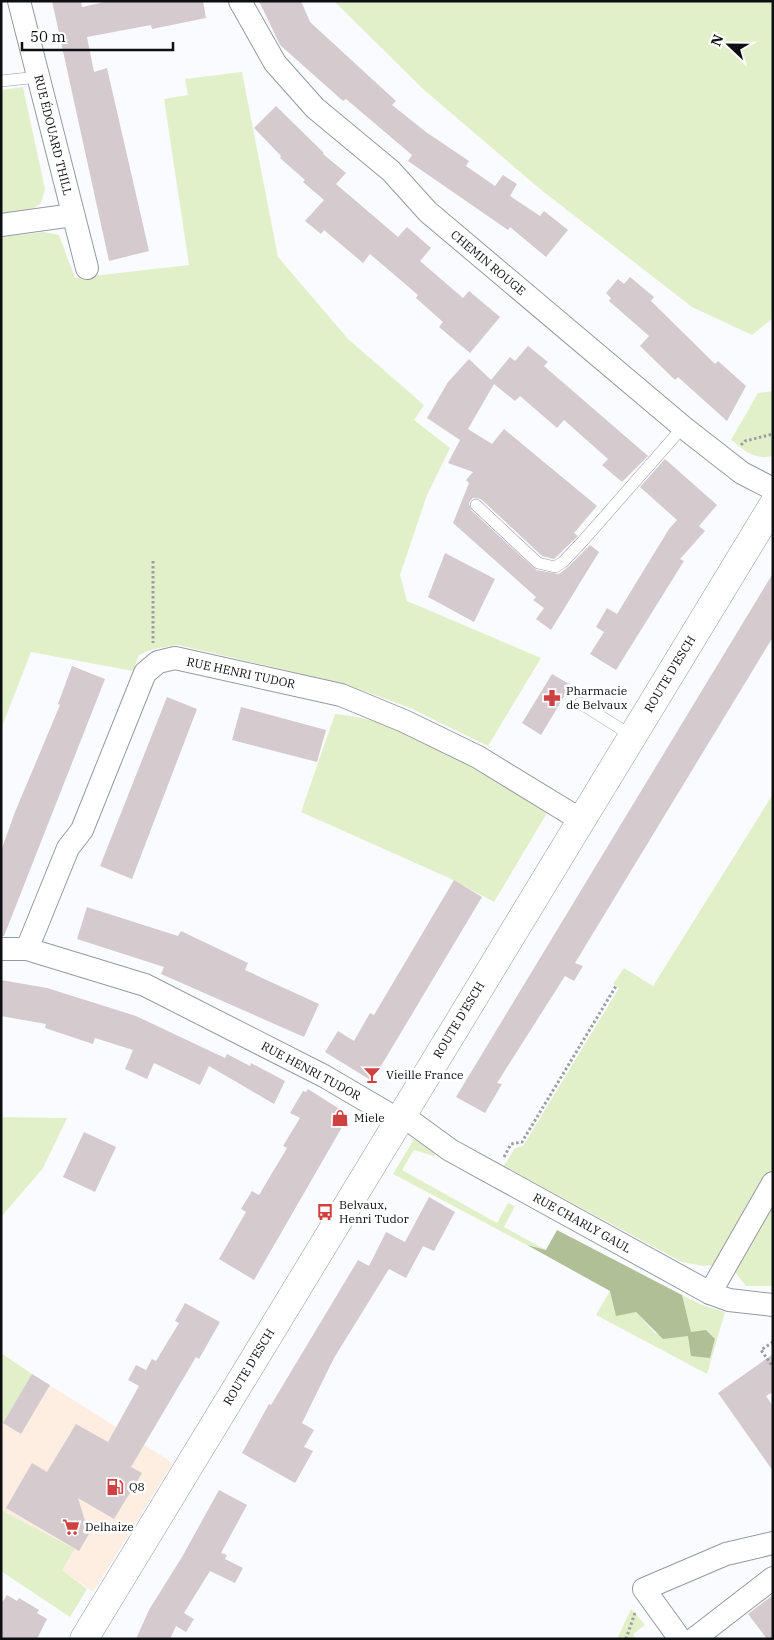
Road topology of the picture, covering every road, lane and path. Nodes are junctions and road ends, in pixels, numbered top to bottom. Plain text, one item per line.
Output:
1 (19, 1) edge
2 (240, 1) edge
3 (38, 77) junction
4 (1, 81) edge
5 (74, 215) junction
6 (1, 225) edge
7 (87, 268) dead end
8 (683, 427) junction
9 (773, 434) edge
10 (728, 461) junction
11 (773, 489) edge
12 (476, 505) dead end
13 (773, 505) edge
14 (153, 561) dead end
15 (158, 662) junction
16 (580, 703) dead end
17 (632, 736) junction
18 (580, 820) junction
19 (1, 948) edge
20 (27, 949) junction
21 (616, 986) dead end
22 (400, 1117) junction
23 (494, 1175) junction
24 (773, 1183) edge
25 (710, 1293) junction
26 (773, 1305) edge
27 (773, 1342) edge
28 (773, 1367) edge
29 (773, 1543) edge
30 (773, 1578) edge
31 (634, 1616) dead end
32 (84, 1639) edge
33 (626, 1639) edge
34 (680, 1639) edge
35 (694, 1639) edge

1 - 3 street, RUE ÉDOUARD THILL
2 - 8 street, CHEMIN ROUGE
3 - 4 lane
3 - 5 street, RUE ÉDOUARD THILL
5 - 6 street
5 - 7 street, RUE ÉDOUARD THILL
8 - 10 street, CHEMIN ROUGE
8 - 12 lane
9 - 10 path
10 - 11 street, CHEMIN ROUGE
13 - 17 main road, ROUTE D'ESCH
14 - 15 path
15 - 18 street, RUE HENRI TUDOR
15 - 20 street
16 - 17 lane
17 - 18 main road, ROUTE D'ESCH
18 - 22 main road, ROUTE D'ESCH
19 - 20 street, RUE HENRI TUDOR
20 - 22 street, RUE HENRI TUDOR
21 - 23 path
22 - 23 street, RUE CHARLY GAUL
22 - 32 main road, ROUTE D'ESCH
23 - 25 street, RUE CHARLY GAUL
24 - 25 street
25 - 26 street, RUE CHARLY GAUL
27 - 28 path
29 - 34 street
30 - 35 street
31 - 33 path

